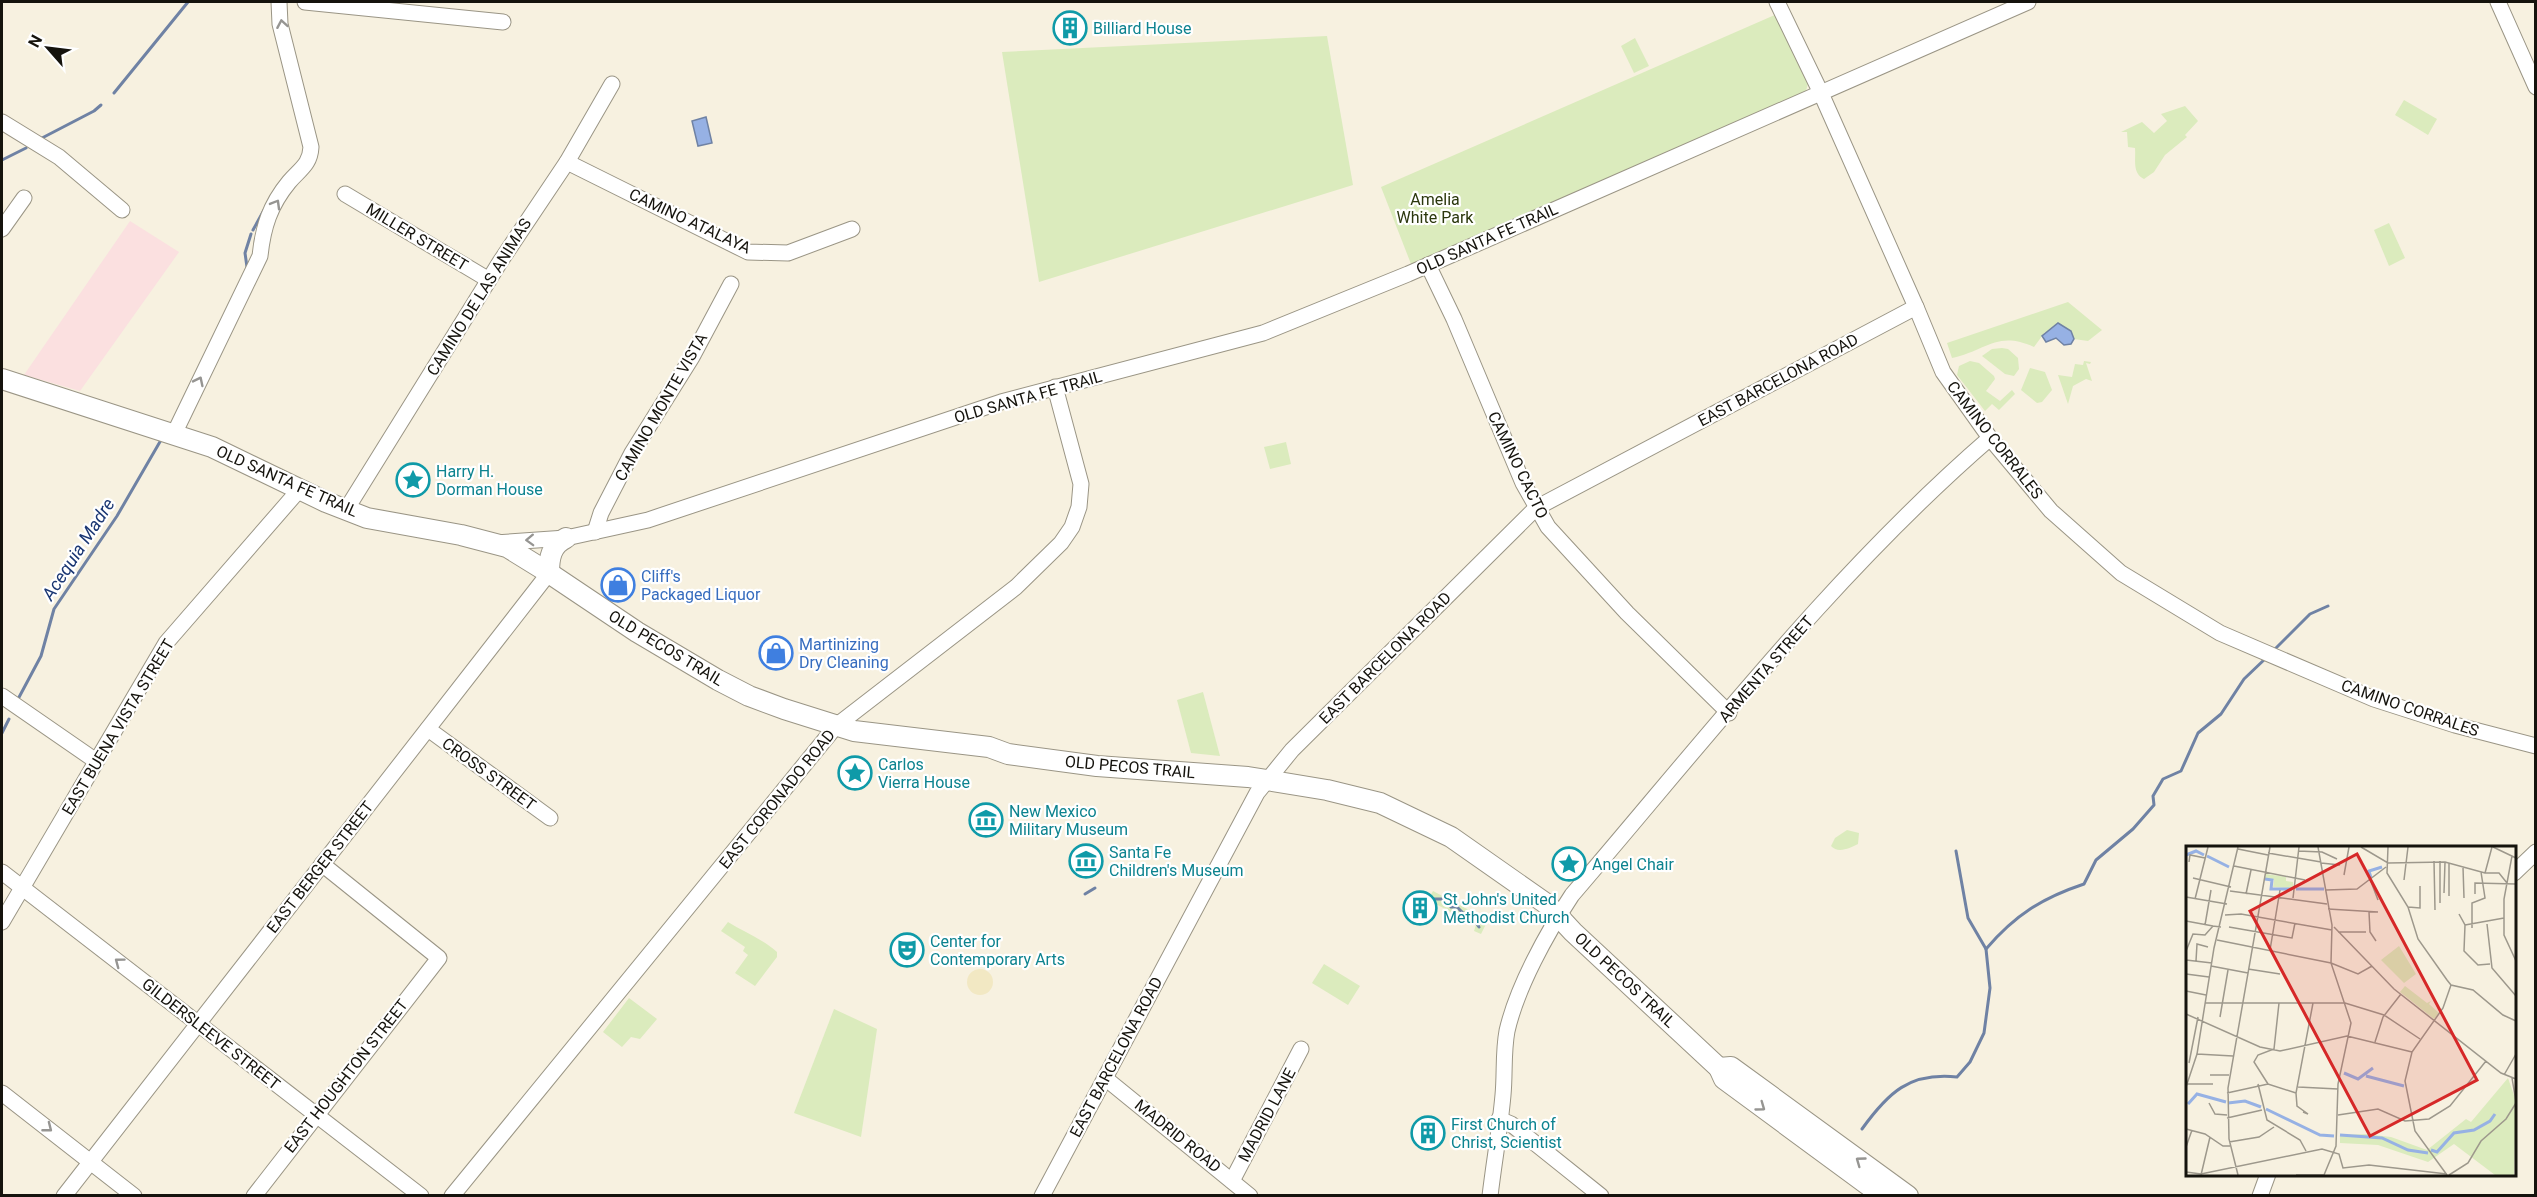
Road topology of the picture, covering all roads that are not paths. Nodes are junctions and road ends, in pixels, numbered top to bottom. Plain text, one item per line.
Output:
1 (279, 2) edge
2 (305, 2) edge
3 (1777, 2) edge
4 (2028, 2) edge
5 (2498, 2) edge
6 (504, 22) dead end
7 (612, 84) dead end
8 (2535, 87) edge
9 (1820, 91) junction
10 (2, 122) edge
11 (567, 162) junction
12 (345, 194) dead end
13 (24, 198) dead end
14 (122, 210) dead end
15 (2, 229) edge
16 (852, 229) dead end
17 (1428, 265) junction
18 (489, 280) junction
19 (731, 284) dead end
20 (1916, 307) junction
21 (2, 379) edge
22 (1055, 387) junction
23 (174, 434) junction
24 (1990, 438) junction
25 (299, 490) junction
26 (1536, 508) junction
27 (346, 510) junction
28 (595, 532) junction
29 (566, 538) junction
30 (495, 543) junction
31 (549, 573) junction
32 (2, 696) edge
33 (1729, 712) junction
34 (836, 726) junction
35 (428, 729) junction
36 (2535, 746) edge
37 (96, 761) junction
38 (1267, 782) junction
39 (549, 818) dead end
40 (2535, 852) edge
41 (322, 864) junction
42 (2516, 871) edge
43 (2, 873) edge
44 (22, 888) junction
45 (1558, 915) junction
46 (2, 922) edge
47 (199, 1024) junction
48 (1302, 1049) dead end
49 (1719, 1068) junction
50 (1105, 1078) junction
51 (2, 1093) edge
52 (316, 1115) junction
53 (1499, 1119) junction
54 (91, 1162) junction
55 (2267, 1176) edge
56 (1232, 1181) junction
57 (64, 1196) edge
58 (134, 1196) edge
59 (254, 1196) edge
60 (421, 1196) edge
61 (452, 1196) edge
62 (1042, 1196) edge
63 (1250, 1196) edge
64 (1490, 1196) edge
65 (1601, 1196) edge
66 (1883, 1196) edge
67 (1908, 1196) edge
68 (2260, 1196) edge

23 -> 1 street
2 - 6 street
3 - 9 street, CAMINO CORRALES
4 - 9 street, OLD SANTA FE TRAIL
5 - 8 street
7 - 11 street, CAMINO DE LAS ANIMAS
9 - 17 street, OLD SANTA FE TRAIL
9 - 20 street, CAMINO CORRALES
10 - 14 street
11 - 16 street, CAMINO ATALAYA
11 - 18 street, CAMINO DE LAS ANIMAS
12 - 18 street, MILLER STREET
13 - 15 street
17 - 22 street, OLD SANTA FE TRAIL
17 - 26 street, CAMINO CACTO
18 - 27 street, CAMINO DE LAS ANIMAS
19 - 28 street, CAMINO MONTE VISTA
20 - 24 street, CAMINO CORRALES
20 - 26 street, EAST BARCELONA ROAD
21 - 23 main road, OLD SANTA FE TRAIL
22 - 28 street, OLD SANTA FE TRAIL
22 - 34 street, EAST CORONADO ROAD
23 - 25 main road, OLD SANTA FE TRAIL
24 - 33 street, ARMENTA STREET
24 - 36 street, CAMINO CORRALES
25 - 27 main road, OLD SANTA FE TRAIL
25 - 37 street, EAST BUENA VISTA STREET
26 - 33 street, CAMINO CACTO
26 - 38 street, EAST BARCELONA ROAD
27 - 30 main road, OLD SANTA FE TRAIL
28 - 29 street, OLD SANTA FE TRAIL
29 -> 30 street, OLD SANTA FE TRAIL
29 - 31 main road
30 - 31 main road, OLD PECOS TRAIL
31 - 34 main road, OLD PECOS TRAIL
31 - 35 street, EAST BERGER STREET
32 - 37 street
33 - 45 street, ARMENTA STREET
34 - 38 main road, OLD PECOS TRAIL
34 - 61 street, EAST CORONADO ROAD
35 - 39 street, CROSS STREET
35 - 41 street, EAST BERGER STREET
37 - 44 street, EAST BUENA VISTA STREET
38 - 45 main road, OLD PECOS TRAIL
38 - 50 street, EAST BARCELONA ROAD
40 - 42 street
41 - 47 street, EAST BERGER STREET
41 - 52 street, EAST HOUGHTON STREET
43 - 44 street, GILDERSLEEVE STREET
44 - 46 street, EAST BUENA VISTA STREET
47 -> 44 street, GILDERSLEEVE STREET
45 - 49 main road, OLD PECOS TRAIL
45 - 53 street, ARMENTA STREET
47 - 52 street, GILDERSLEEVE STREET
47 - 54 street, EAST BERGER STREET
48 - 56 street, MADRID LANE
49 -> 66 main road, OLD PECOS TRAIL
67 -> 49 main road, OLD PECOS TRAIL
50 - 56 street, MADRID ROAD
50 - 62 street, EAST BARCELONA ROAD
51 -> 54 street
52 - 59 street, EAST HOUGHTON STREET
52 - 60 street, GILDERSLEEVE STREET
53 - 64 street, ARMENTA STREET
53 - 65 street
54 - 57 street, EAST BERGER STREET
54 - 58 street
55 - 68 street
56 - 63 street, MADRID ROAD

